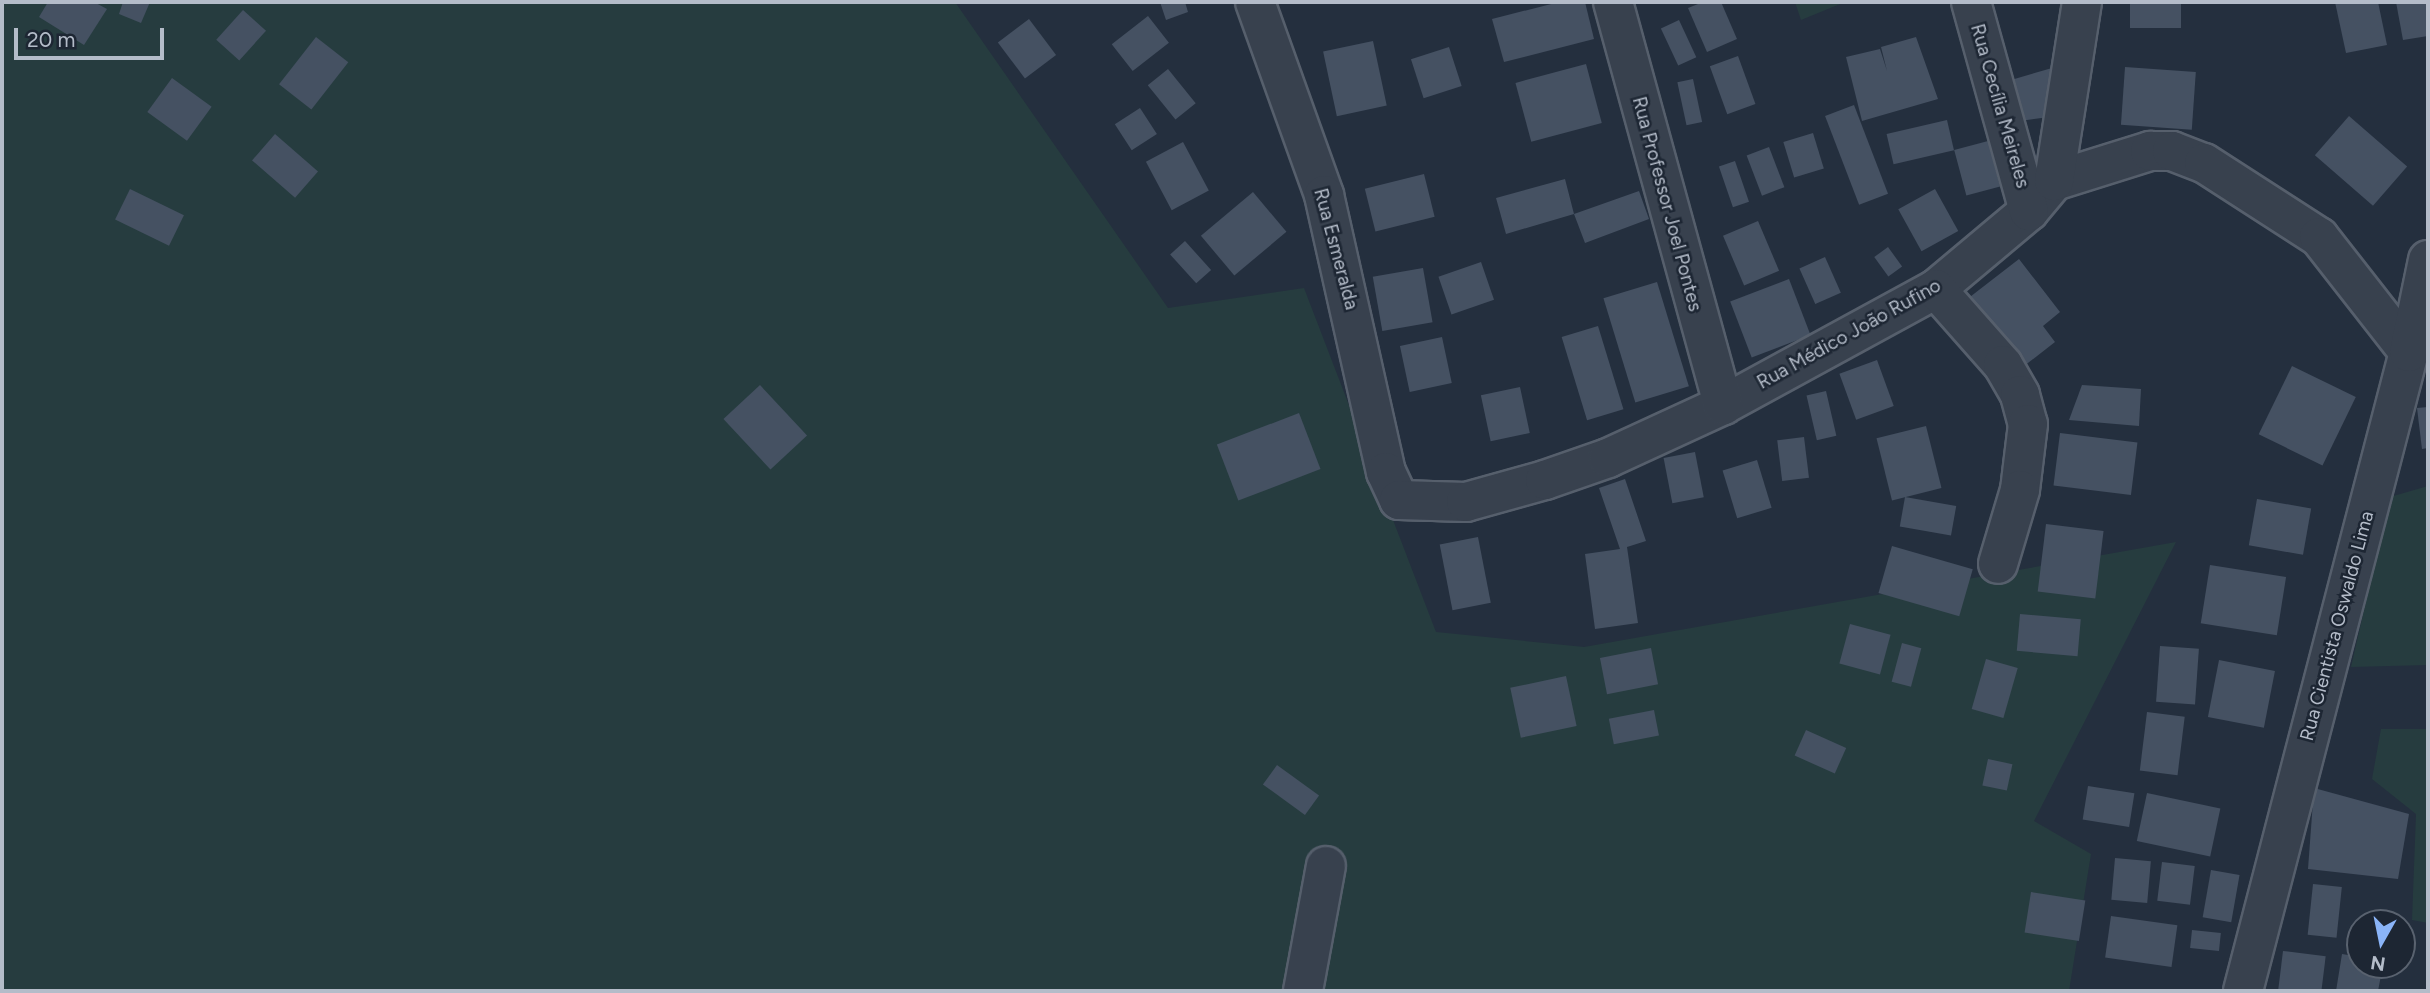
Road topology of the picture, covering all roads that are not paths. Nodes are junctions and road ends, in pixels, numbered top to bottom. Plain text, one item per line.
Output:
1 (1614, 2) edge
2 (1971, 2) edge
3 (2082, 2) edge
4 (1269, 12) edge
5 (2054, 181) junction
6 (2029, 211) junction
7 (2428, 260) edge
8 (1936, 289) junction
9 (2409, 352) junction
10 (1723, 405) junction
11 (1399, 500) joint
12 (1998, 564) dead end
13 (1326, 866) dead end
14 (1303, 991) edge
15 (2243, 991) edge

1 - 10 street, Rua Professor Joel Pontes
2 - 6 street, Rua Cecília Meireles
3 - 5 street
4 - 11 street, Rua Esmeralda
5 - 6 street, Rua Médico João Rufino
5 - 9 street
6 - 8 street, Rua Médico João Rufino
7 - 9 street, Rua Cientista Oswaldo Lima
8 - 10 street, Rua Médico João Rufino
8 - 12 street
9 - 15 street, Rua Cientista Oswaldo Lima
10 - 11 street, Rua Médico João Rufino
13 - 14 street

